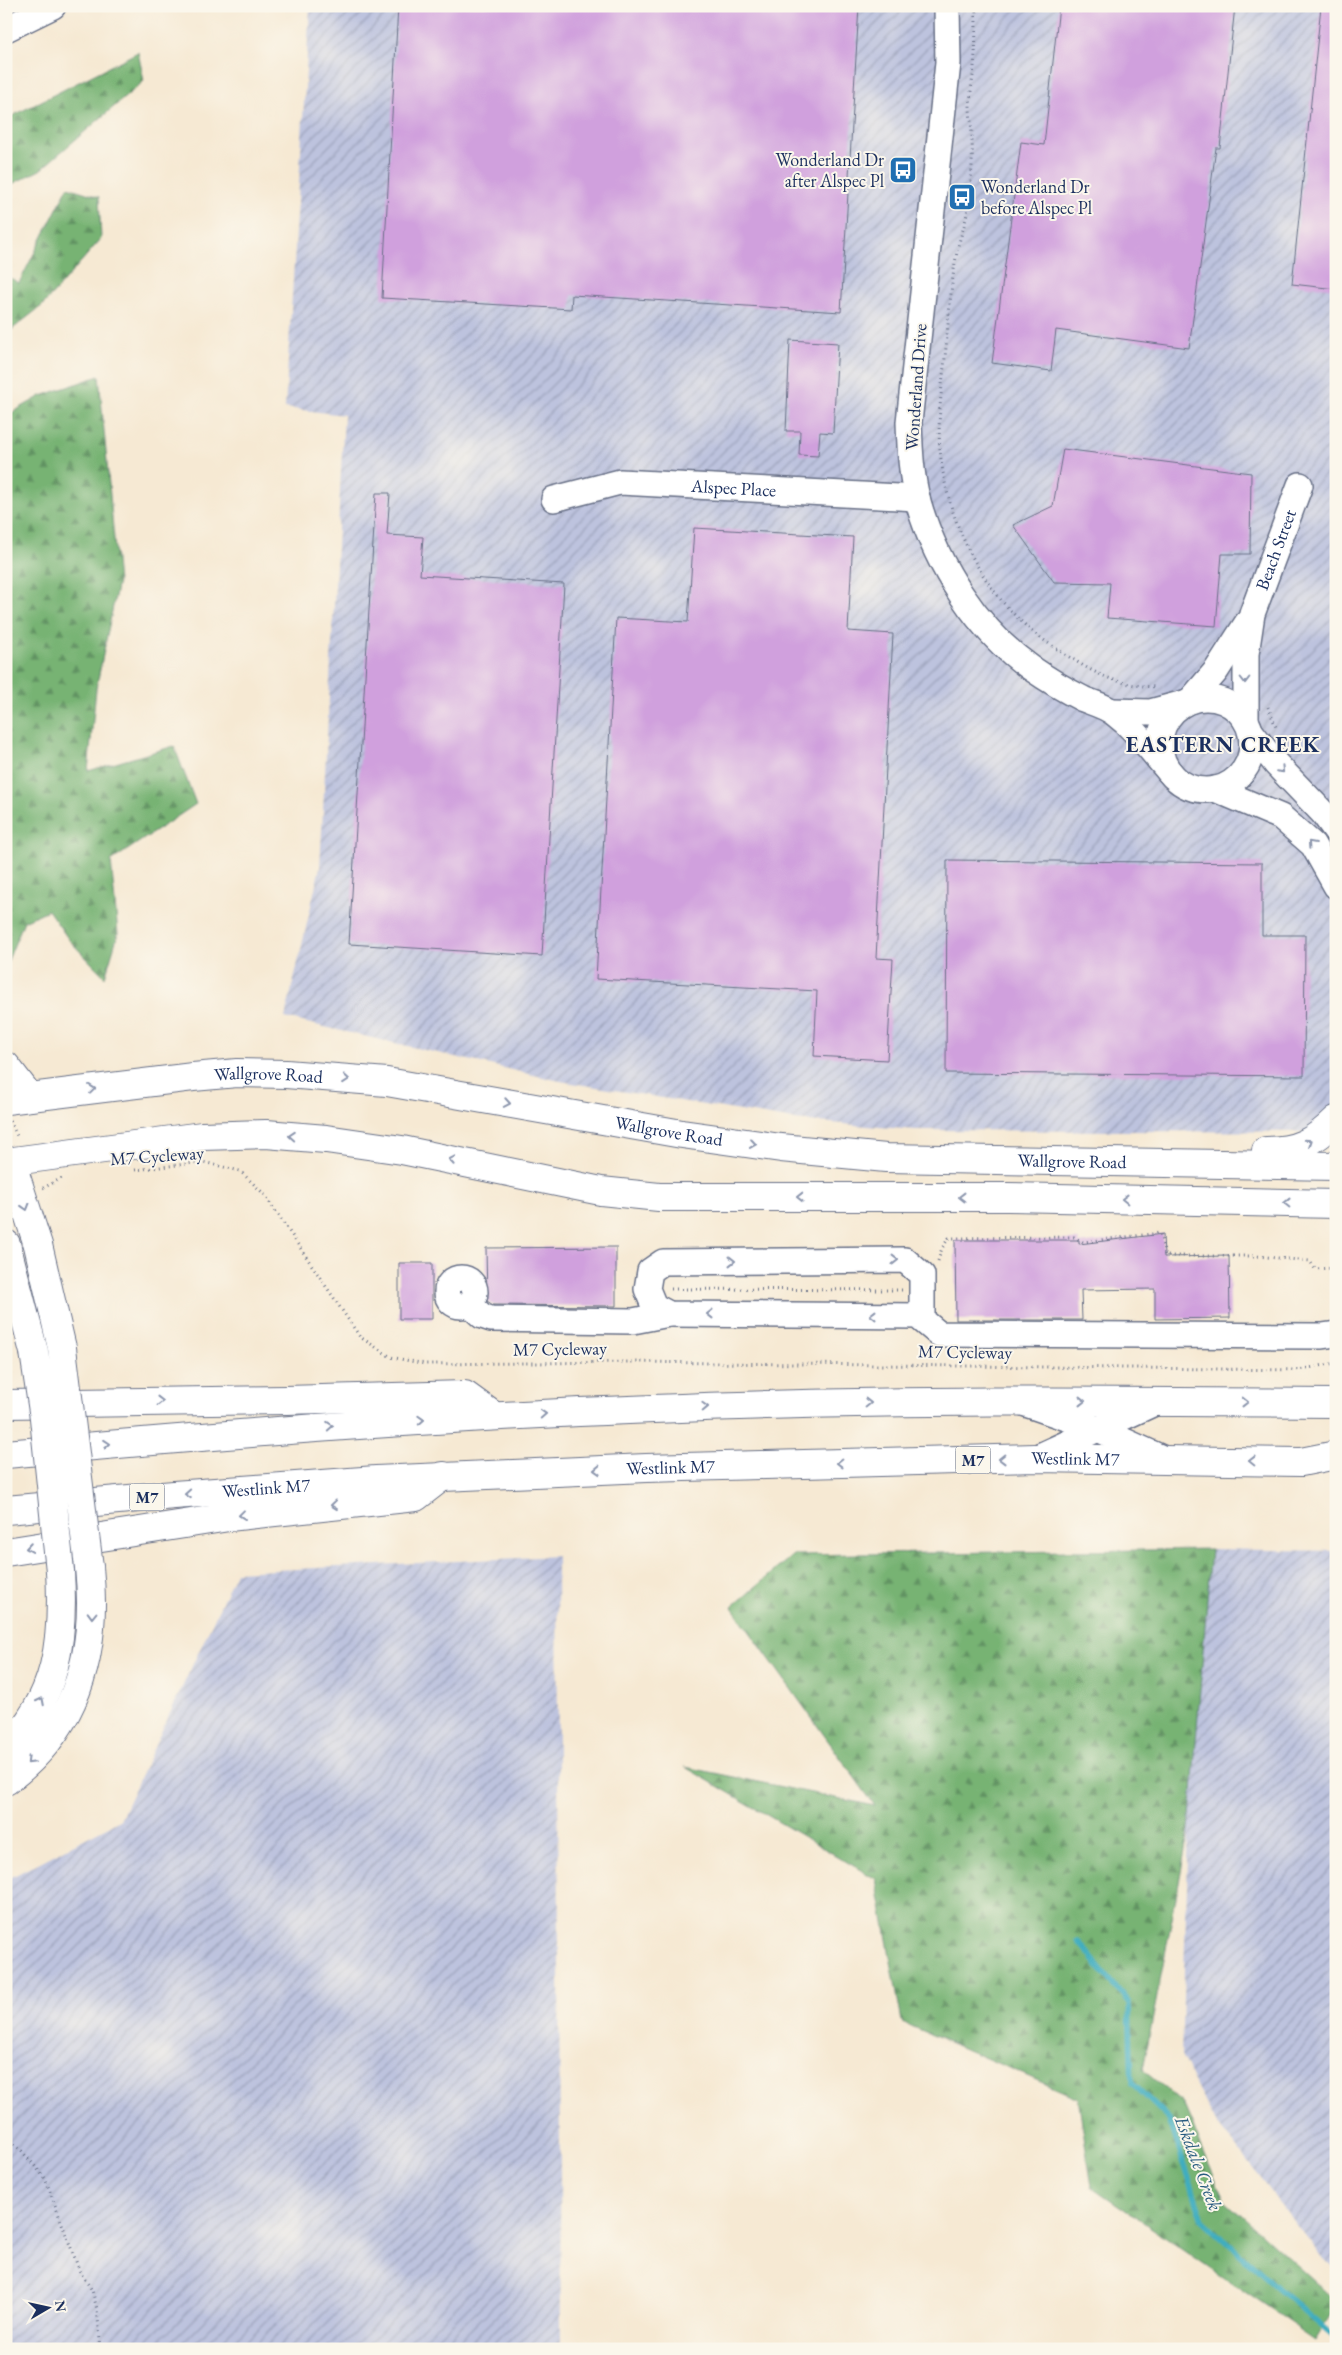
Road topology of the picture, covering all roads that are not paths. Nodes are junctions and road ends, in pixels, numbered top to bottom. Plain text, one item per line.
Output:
1 (53, 6) edge
2 (947, 6) edge
3 (6, 29) edge
4 (1300, 485) dead end
5 (917, 498) junction
6 (554, 499) dead end
7 (1252, 614) junction
8 (1188, 702) junction
9 (1112, 712) junction
10 (1249, 726) junction
11 (1173, 776) junction
12 (1215, 789) junction
13 (1336, 831) edge
14 (1336, 886) edge
15 (6, 1066) edge
16 (27, 1098) edge
17 (1336, 1120) edge
18 (8, 1158) edge
19 (1123, 1162) junction
20 (1336, 1166) edge
21 (1336, 1204) edge
22 (6, 1244) edge
23 (469, 1304) dead end
24 (669, 1314) junction
25 (922, 1316) junction
26 (1336, 1334) edge
27 (1016, 1401) junction
28 (1159, 1401) junction
29 (1336, 1402) edge
30 (6, 1404) edge
31 (371, 1410) junction
32 (1098, 1429) junction
33 (6, 1454) edge
34 (1336, 1455) edge
35 (1035, 1458) junction
36 (1164, 1459) junction
37 (1301, 1462) junction
38 (1336, 1473) edge
39 (289, 1498) junction
40 (6, 1510) edge
41 (6, 1552) edge
42 (6, 1748) edge
43 (6, 1781) edge

1 - 3 street
2 - 5 street, Wonderland Drive
4 - 7 street, Beach Street
5 - 6 street, Alspec Place
5 - 9 street, Wonderland Drive
7 - 8 street, Beach Street
7 -> 10 street, Beach Street
8 - 9 street, Wonderland Drive
8 - 10 street
8 - 11 street
9 - 11 street, Wonderland Drive
10 - 12 street
10 -> 13 street
11 - 12 street
14 -> 12 street
15 - 16 main road
16 -> 19 main road, Wallgrove Road
19 -> 17 main road
21 -> 18 main road, Wallgrove Road
18 -> 43 main road, bridge
19 - 20 main road, Wallgrove Road
42 -> 22 main road, bridge
23 - 24 street
25 -> 24 street
24 -> 25 street
25 - 26 street
27 -> 28 main road
31 -> 27 main road
27 - 32 street
28 -> 29 main road
28 - 32 street
30 -> 31 main road
33 -> 31 main road
32 - 35 street
32 - 36 street
34 - 37 main road, Westlink M7 / M7
35 - 36 main road, Westlink M7 / M7
35 -> 39 main road, Westlink M7 / M7
37 -> 36 main road, Westlink M7 / M7
37 - 38 main road
39 -> 40 main road, Westlink M7 / M7
39 -> 41 main road

